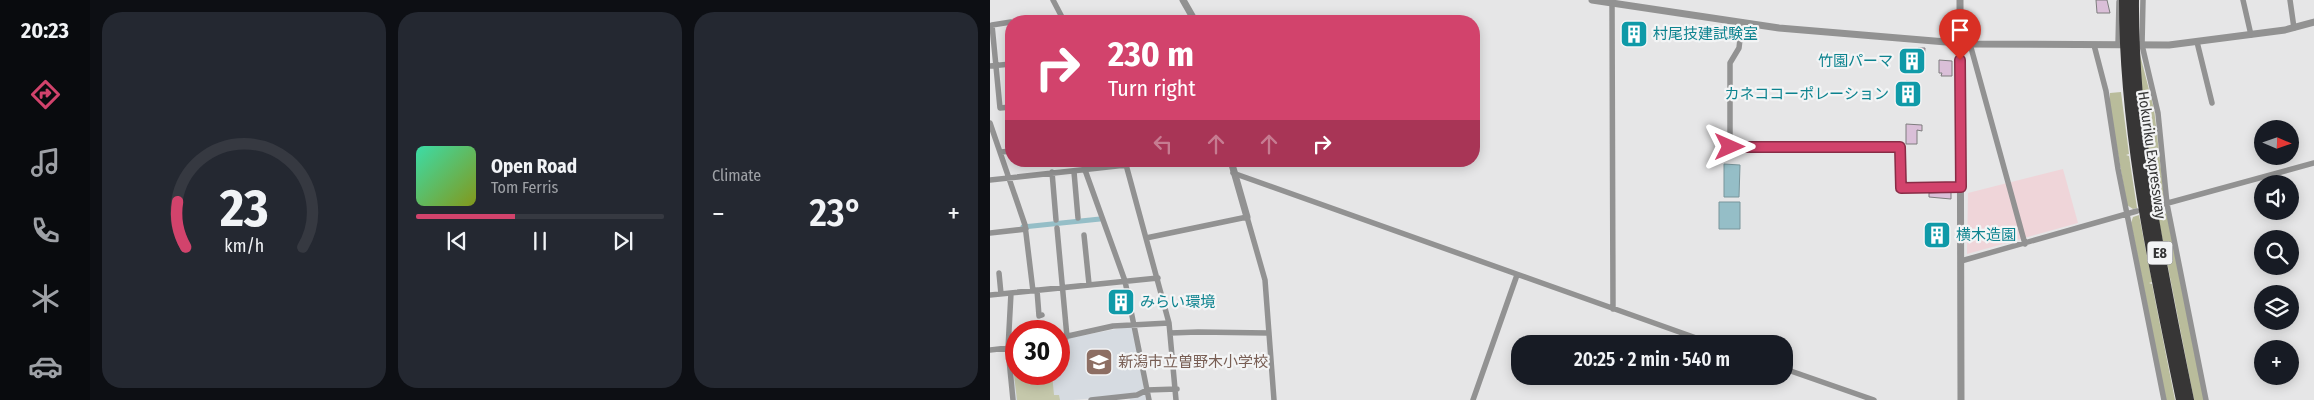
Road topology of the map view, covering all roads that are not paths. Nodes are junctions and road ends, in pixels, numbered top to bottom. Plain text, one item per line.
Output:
1 (1053, 0) edge
2 (1183, 0) edge
3 (1592, 0) edge
4 (1960, 0) edge
5 (2119, 0) edge
6 (2124, 0) edge
7 (2134, 0) edge
8 (2143, 0) edge
9 (2244, 0) edge
10 (2290, 0) edge
11 (1612, 2) edge
12 (1635, 3) edge
13 (1061, 15) edge
14 (1192, 15) edge
15 (1742, 22) junction
16 (2314, 22) edge
17 (1005, 23) edge
18 (2294, 28) junction
19 (2252, 35) junction
20 (1959, 42) junction
21 (2197, 42) junction
22 (1970, 44) junction
23 (2094, 45) junction
24 (2118, 45) junction
25 (2142, 45) junction
26 (993, 66) edge
27 (2212, 103) dead end
28 (2133, 106) junction
29 (1005, 108) edge
30 (990, 123) edge
31 (1000, 152) junction
32 (1005, 152) edge
33 (2314, 163) edge
34 (1103, 167) edge
35 (1127, 167) edge
36 (1232, 167) edge
37 (1085, 170) junction
38 (1052, 172) junction
39 (1074, 172) junction
40 (1233, 172) junction
41 (1008, 177) junction
42 (990, 180) edge
43 (1961, 187) junction
44 (2167, 204) junction
45 (2158, 206) dead end
46 (2137, 211) dead end
47 (2127, 214) junction
48 (1246, 217) junction
49 (1078, 218) dead end
50 (1056, 220) dead end
51 (1057, 228) dead end
52 (1026, 229) junction
53 (990, 233) edge
54 (1084, 235) dead end
55 (1146, 238) junction
56 (2025, 244) junction
57 (1961, 261) junction
58 (999, 273) dead end
59 (1517, 275) junction
60 (1158, 278) junction
61 (1124, 281) junction
62 (1089, 284) junction
63 (1063, 287) junction
64 (1035, 290) junction
65 (1011, 293) junction
66 (1001, 294) junction
67 (990, 295) edge
68 (1613, 308) junction
69 (1042, 316) dead end
70 (1010, 320) edge
71 (1066, 320) edge
72 (1169, 323) junction
73 (1132, 324) junction
74 (1170, 333) junction
75 (1268, 333) junction
76 (1688, 335) edge
77 (1070, 336) edge
78 (1005, 349) edge
79 (990, 350) edge
80 (1793, 372) edge
81 (1012, 385) edge
82 (1177, 389) junction
83 (1148, 390) junction
84 (1013, 400) edge
85 (1091, 400) edge
86 (1149, 400) edge
87 (1176, 400) edge
88 (1274, 400) edge
89 (1473, 400) edge
90 (1874, 400) edge
91 (1961, 400) edge
92 (2164, 400) edge
93 (2180, 400) edge
94 (2189, 400) edge
95 (2206, 400) edge

1 - 13 street
2 - 14 street
3 - 11 street
4 - 20 street
5 - 24 street
6 - 28 highway, Hokuriku Expressway / E8
7 - 28 highway, Hokuriku Expressway / E8
8 - 25 street
9 - 19 street
10 - 18 street
11 - 12 street
11 - 68 street
12 - 15 street
15 - 20 street
15 - 43 street
16 - 18 street
17 - 26 street
18 - 19 street
19 - 21 street
20 - 22 street
20 - 43 street
21 - 25 street
21 - 27 street
22 - 23 street
22 - 56 street
23 - 24 street
23 - 47 street
24 - 25 street
25 - 44 street
26 - 29 street
28 - 93 highway, Hokuriku Expressway / E8
28 - 94 highway, Hokuriku Expressway / E8
30 - 31 street
31 - 32 street
31 - 41 street
33 - 44 street
34 - 37 street
35 - 55 street
36 - 40 street
37 - 39 street
37 - 61 street
38 - 39 street
38 - 41 street
38 - 50 street
39 - 49 street
40 - 48 street
40 - 59 street
41 - 42 street
41 - 52 street
43 - 57 street
44 - 45 street
44 - 95 street
46 - 47 street
47 - 56 street
47 - 92 street
48 - 55 street
48 - 75 street
51 - 63 street
52 - 53 street
52 - 64 street
54 - 62 street
55 - 60 street
56 - 57 street
57 - 91 street
58 - 66 street
59 - 68 street
59 - 89 street
60 - 61 street
60 - 72 street
61 - 62 street
61 - 73 street
62 - 63 street
63 - 64 street
63 - 71 street
64 - 65 street
64 - 69 street
65 - 66 street
65 - 70 street
66 - 67 street
68 - 76 street
72 - 73 street
72 - 74 street
73 - 77 street
73 - 83 street
74 - 75 street
74 - 82 street
75 - 88 street
78 - 79 street
80 - 90 street
81 - 84 street
82 - 83 street
82 - 87 street
83 - 85 street
83 - 86 street

